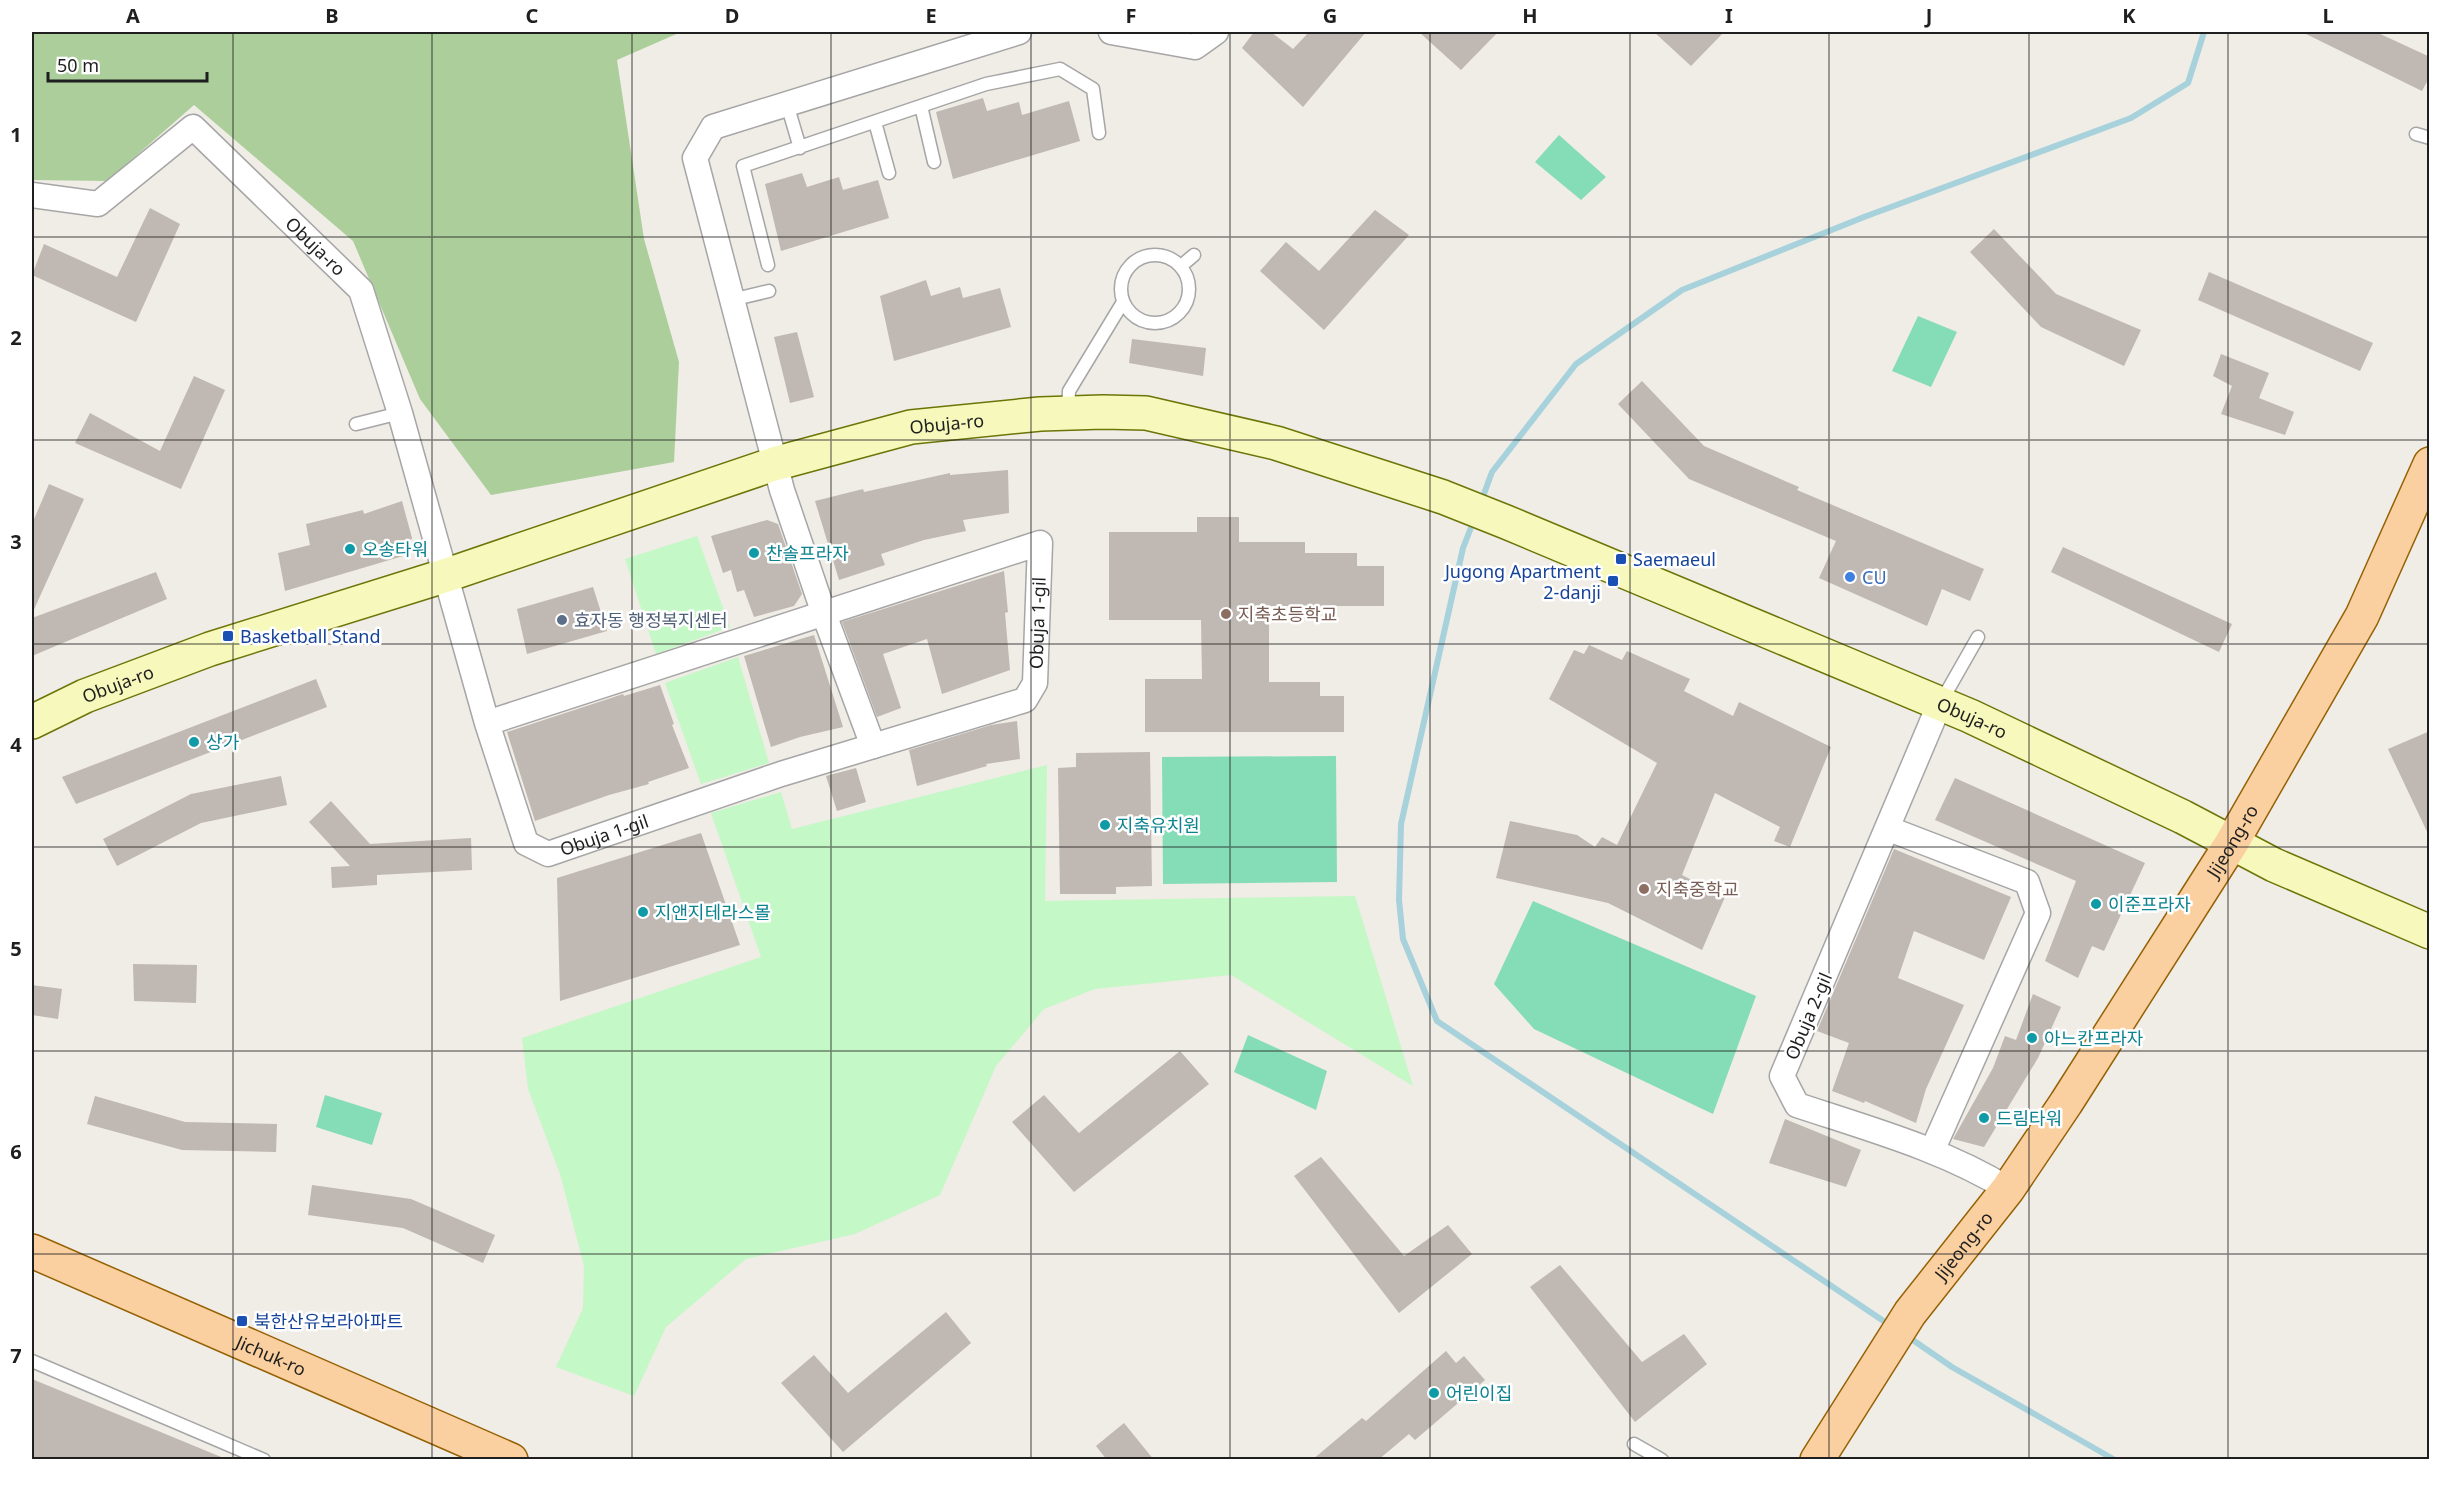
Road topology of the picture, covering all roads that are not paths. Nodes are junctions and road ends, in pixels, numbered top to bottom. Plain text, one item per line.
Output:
1 (1019, 32) edge
2 (1111, 32) edge
3 (1216, 32) edge
4 (787, 104) junction
5 (921, 106) junction
6 (875, 122) junction
7 (1099, 133) dead end
8 (2416, 134) dead end
9 (2430, 138) edge
10 (800, 148) junction
11 (934, 162) dead end
12 (889, 173) dead end
13 (32, 195) edge
14 (1194, 255) dead end
15 (768, 265) dead end
16 (1181, 266) junction
17 (769, 291) dead end
18 (731, 300) junction
19 (1123, 302) junction
20 (1068, 412) junction
21 (400, 413) junction
22 (356, 424) dead end
23 (774, 464) junction
24 (2430, 464) edge
25 (447, 575) junction
26 (824, 614) junction
27 (1978, 637) dead end
28 (1940, 703) junction
29 (32, 722) edge
30 (488, 723) junction
31 (873, 746) junction
32 (1888, 829) junction
33 (2231, 844) junction
34 (2430, 932) edge
35 (1932, 1151) junction
36 (2008, 1190) junction
37 (32, 1251) edge
38 (32, 1361) edge
39 (1634, 1444) dead end
40 (264, 1460) edge
41 (512, 1460) edge
42 (1662, 1460) edge
43 (1817, 1460) edge

1 - 4 street
2 - 3 street
4 - 10 lane
4 - 18 street
5 - 6 lane
5 - 7 lane
5 - 11 lane
6 - 10 lane
6 - 12 lane
8 - 9 lane
10 - 15 lane
13 - 21 street, Obuja-ro
14 - 16 lane
16 - 19 lane
16 - 19 lane
17 - 18 lane
18 - 23 street
19 - 20 lane
20 - 23 main road, Obuja-ro
20 - 28 main road, Obuja-ro
21 - 22 lane
21 - 25 street, Obuja-ro
23 - 25 main road, Obuja-ro
23 - 26 street
24 - 33 main road, Jijeong-ro
25 - 29 main road, Obuja-ro
25 - 30 street, Obuja 1-gil
26 - 30 street, Obuja 1-gil
26 - 31 street
26 - 31 street, Obuja 1-gil
27 - 28 lane
28 - 32 street, Obuja 2-gil
28 - 33 main road, Obuja-ro
30 - 31 street, Obuja 1-gil
32 - 35 street
32 - 35 street, Obuja 2-gil
33 - 34 main road, Obuja-ro
33 - 36 main road, Jijeong-ro
35 - 36 street, Obuja 2-gil
36 - 43 main road, Jijeong-ro
37 - 41 main road, Jichuk-ro
38 - 40 lane
39 - 42 lane

